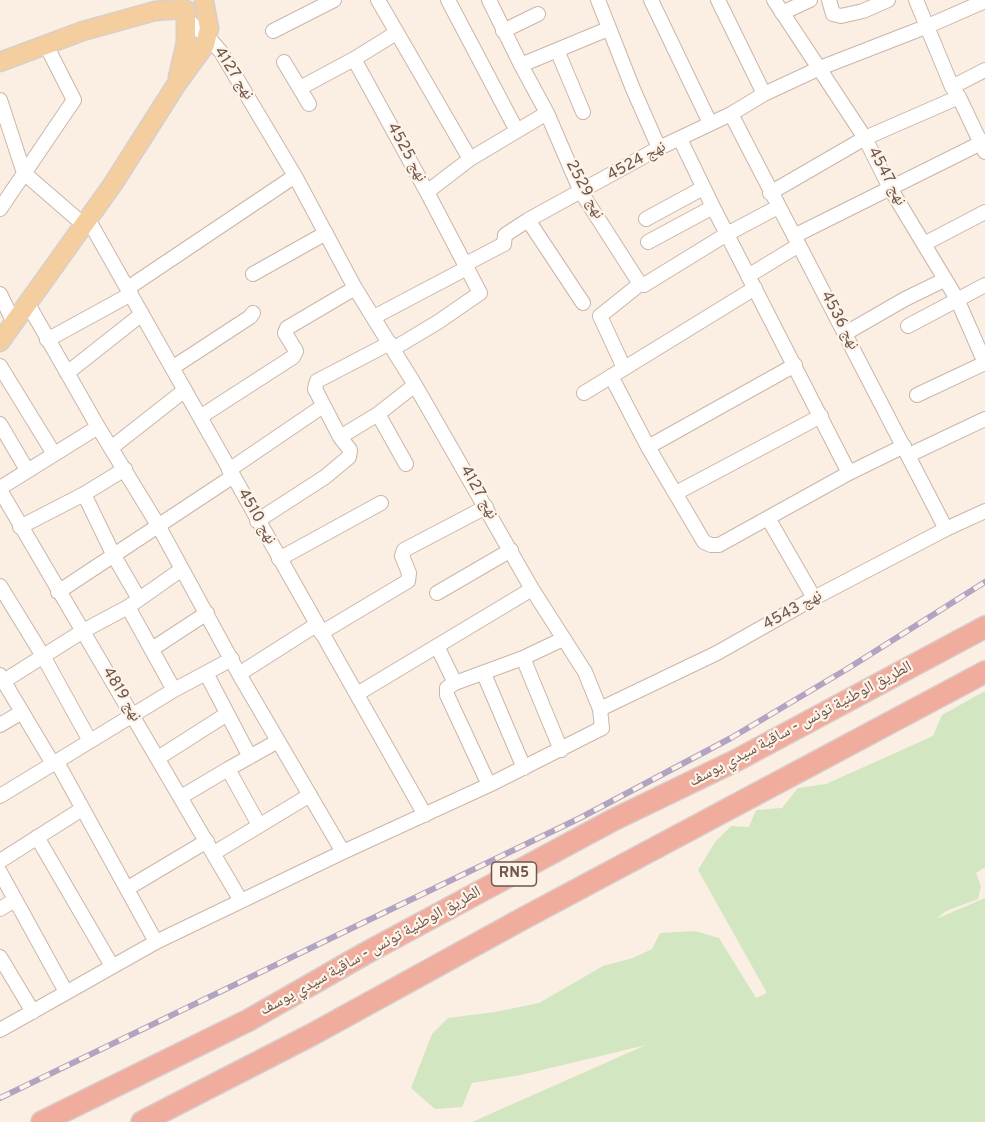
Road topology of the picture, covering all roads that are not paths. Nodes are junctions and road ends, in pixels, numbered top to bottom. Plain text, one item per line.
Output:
1 (146, 0) edge
2 (334, 0) edge
3 (378, 0) edge
4 (448, 0) edge
5 (489, 0) edge
6 (598, 0) edge
7 (651, 0) edge
8 (718, 0) edge
9 (774, 0) edge
10 (810, 0) edge
11 (829, 0) edge
12 (888, 0) edge
13 (915, 0) edge
14 (204, 1) edge
15 (985, 1) edge
16 (961, 5) edge
17 (183, 10) edge
18 (782, 13) junction
19 (538, 14) dead end
20 (928, 26) junction
21 (608, 29) junction
22 (83, 31) junction
23 (273, 31) dead end
24 (503, 31) junction
25 (396, 33) junction
26 (208, 37) junction
27 (46, 45) junction
28 (557, 50) junction
29 (354, 59) junction
30 (0, 62) edge
31 (284, 62) dead end
32 (521, 65) junction
33 (820, 68) junction
34 (985, 70) edge
35 (176, 85) junction
36 (300, 88) junction
37 (956, 92) junction
38 (764, 94) junction
39 (0, 100) edge
40 (309, 104) dead end
41 (583, 112) dead end
42 (547, 113) junction
43 (730, 114) junction
44 (710, 123) junction
45 (517, 131) junction
46 (865, 138) junction
47 (680, 139) junction
48 (984, 145) edge
49 (659, 148) junction
50 (470, 159) junction
51 (24, 173) junction
52 (296, 176) junction
53 (890, 188) junction
54 (704, 189) junction
55 (427, 192) junction
56 (581, 192) junction
57 (770, 193) junction
58 (712, 207) junction
59 (778, 207) junction
60 (0, 209) edge
61 (985, 212) edge
62 (646, 219) dead end
63 (528, 220) junction
64 (86, 222) junction
65 (326, 233) junction
66 (728, 234) junction
67 (797, 241) junction
68 (648, 242) dead end
69 (924, 244) junction
70 (465, 267) junction
71 (253, 274) dead end
72 (944, 280) junction
73 (752, 282) junction
74 (640, 284) junction
75 (985, 285) edge
76 (355, 288) junction
77 (129, 291) junction
78 (0, 294) edge
79 (957, 299) junction
80 (583, 303) dead end
81 (28, 304) junction
82 (253, 313) dead end
83 (142, 315) junction
84 (374, 317) junction
85 (14, 323) junction
86 (908, 326) dead end
87 (846, 333) junction
88 (47, 340) junction
89 (0, 342) edge
90 (392, 346) junction
91 (985, 363) edge
92 (795, 365) junction
93 (0, 366) edge
94 (172, 368) junction
95 (624, 368) junction
96 (67, 373) junction
97 (610, 376) junction
98 (415, 386) junction
99 (184, 390) junction
100 (584, 393) dead end
101 (917, 395) dead end
102 (323, 406) junction
103 (378, 414) junction
104 (821, 416) junction
105 (200, 417) junction
106 (985, 419) edge
107 (0, 424) edge
108 (98, 427) junction
109 (340, 436) junction
110 (648, 447) junction
111 (111, 448) junction
112 (906, 451) junction
113 (54, 454) junction
114 (406, 464) dead end
115 (125, 469) junction
116 (27, 470) junction
117 (231, 473) junction
118 (849, 473) junction
119 (0, 489) edge
120 (676, 493) junction
121 (84, 494) junction
122 (381, 503) dead end
123 (486, 507) junction
124 (985, 511) edge
125 (768, 518) junction
126 (257, 521) junction
127 (158, 525) junction
128 (20, 527) junction
129 (946, 529) junction
130 (511, 550) junction
131 (114, 556) junction
132 (279, 559) junction
133 (182, 569) junction
134 (532, 589) junction
135 (1, 592) edge
136 (58, 592) junction
137 (437, 593) dead end
138 (814, 598) junction
139 (134, 603) junction
140 (207, 613) junction
141 (985, 627) edge
142 (318, 629) junction
143 (83, 631) junction
144 (562, 639) junction
145 (437, 646) junction
146 (152, 649) junction
147 (43, 656) junction
148 (523, 657) junction
149 (232, 659) junction
150 (985, 672) edge
151 (206, 673) junction
152 (240, 674) junction
153 (484, 674) junction
154 (2, 678) edge
155 (455, 683) junction
156 (174, 690) junction
157 (357, 694) junction
158 (600, 709) junction
159 (22, 712) junction
160 (227, 714) junction
161 (134, 716) junction
162 (0, 725) edge
163 (90, 741) junction
164 (278, 741) junction
165 (561, 750) junction
166 (250, 757) junction
167 (158, 758) junction
168 (55, 763) junction
169 (524, 768) junction
170 (228, 769) junction
171 (489, 785) junction
172 (310, 795) junction
173 (0, 796) edge
174 (181, 797) junction
175 (82, 810) junction
176 (425, 815) junction
177 (259, 825) junction
178 (37, 837) junction
179 (210, 847) junction
180 (343, 852) junction
181 (0, 861) edge
182 (0, 872) edge
183 (128, 888) junction
184 (15, 900) junction
185 (241, 901) junction
186 (0, 909) edge
187 (156, 942) junction
188 (0, 957) edge
189 (112, 966) junction
190 (66, 992) junction
191 (33, 1012) junction
192 (0, 1030) edge
193 (42, 1122) edge
194 (142, 1122) edge

1 - 22 main road
2 - 23 street
3 - 25 street
4 - 45 street
5 - 24 street, نهج 2529
6 - 21 street
7 - 44 street
8 - 38 street
9 - 18 street, نهج 4547
10 - 18 street
11 - 12 street
13 - 20 street
14 - 17 main road
14 - 26 main road
15 - 16 street, نهج 4524
16 - 20 street, نهج 4524
17 - 22 main road
17 - 26 street, نهج 4127
17 - 35 main road
18 - 33 street, نهج 4547
19 - 24 street
20 - 33 street, نهج 4524
20 - 37 street
21 - 28 street
21 - 49 street
22 - 27 main road
24 - 32 street, نهج 2529
25 - 29 street
25 - 50 street
26 - 35 main road
26 - 52 street, نهج 4127
27 - 30 main road
27 - 51 street
28 - 32 street
28 - 41 street
29 - 36 street
29 - 55 street, نهج 4525
31 - 36 street
32 - 42 street, نهج 2529
33 - 38 street, نهج 4524
33 - 46 street, نهج 4547
34 - 37 street
35 - 64 main road
36 - 40 street
37 - 46 street
37 - 48 street
38 - 43 street, نهج 4524
39 - 51 street
42 - 45 street
42 - 56 street, نهج 2529
43 - 44 street, نهج 4524
43 - 57 street, نهج 4536
44 - 47 street, نهج 4524
45 - 50 street
46 - 53 street, نهج 4547
46 - 57 street
47 - 49 street, نهج 4524
47 - 54 street
48 - 53 street
49 - 56 street, نهج 4524
50 - 55 street
51 - 60 street
51 - 64 street, نهج 4510
52 - 65 street, نهج 4127
52 - 77 street
53 - 67 street
53 - 69 street, نهج 4547
54 - 58 street
54 - 62 street
55 - 70 street, نهج 4525
56 - 63 street, نهج 4524
56 - 74 street, نهج 2529
57 - 59 street, نهج 4536
58 - 66 street
58 - 68 street
59 - 66 street
59 - 67 street, نهج 4536
61 - 69 street
63 - 70 street, نهج 4524
63 - 80 street
64 - 77 street, نهج 4510
64 - 81 main road
65 - 71 street
65 - 76 street, نهج 4127
66 - 73 street
66 - 74 street
67 - 73 street
67 - 87 street, نهج 4536
69 - 72 street, نهج 4547
70 - 84 street
70 - 90 street, نهج 4525
72 - 79 street, نهج 4547
72 - 87 street
73 - 92 street
73 - 95 street
74 - 95 street
75 - 79 street
76 - 84 street, نهج 4127
76 - 105 street
77 - 83 street, نهج 4510
77 - 88 street
78 - 85 street
79 - 86 street
79 - 91 street, نهج 4547
81 - 85 main road
81 - 88 street
82 - 94 street
83 - 94 street, نهج 4510
83 - 96 street
84 - 90 street, نهج 4127
85 - 89 main road
87 - 112 street, نهج 4536
88 - 96 street
90 - 98 street, نهج 4127
90 - 102 street
91 - 101 street, نهج 4547
92 - 104 street
92 - 110 street
93 - 113 street
94 - 99 street, نهج 4510
95 - 97 street
96 - 108 street
97 - 100 street
97 - 110 street
98 - 103 street
98 - 123 street, نهج 4127
99 - 105 street, نهج 4510
99 - 111 street
102 - 109 street
102 - 117 street
103 - 109 street
103 - 114 street
104 - 118 street
104 - 120 street
105 - 117 street, نهج 4510
106 - 112 street
107 - 116 street
108 - 111 street
108 - 113 street
109 - 126 street
110 - 120 street
111 - 115 street
112 - 118 street
112 - 129 street, نهج 4536
113 - 116 street
115 - 121 street
115 - 127 street
116 - 119 street
117 - 126 street, نهج 4510
117 - 127 street
118 - 125 street
119 - 128 street, نهج 4819
120 - 125 street
121 - 128 street
121 - 131 street
122 - 132 street
123 - 130 street, نهج 4127
123 - 142 street
124 - 129 street, نهج 4543
125 - 138 street
126 - 132 street, نهج 4510
127 - 131 street
127 - 133 street
128 - 136 street, نهج 4819
129 - 138 street, نهج 4543
130 - 134 street, نهج 4127
130 - 137 street
131 - 136 street
131 - 139 street
132 - 142 street, نهج 4510
133 - 139 street
133 - 140 street
134 - 144 street, نهج 4127
134 - 145 street
135 - 147 street
136 - 143 street, نهج 4819
138 - 158 street, نهج 4543
139 - 143 street
139 - 146 street
140 - 146 street
140 - 149 street
141 - 193 highway, الطريق الوطنية تونس - ساقية سيدي يوسف / RN5
142 - 152 street
142 - 157 street, نهج 4510
143 - 147 street
143 - 161 street, نهج 4819
144 - 148 street
144 - 158 street, نهج 4127
145 - 155 street
145 - 157 street
146 - 156 street
147 - 154 street
147 - 163 street
148 - 153 street
148 - 165 street
149 - 151 street
149 - 152 street
150 - 194 highway, RN5
151 - 156 street
151 - 160 street
152 - 164 street
153 - 155 street
153 - 169 street
154 - 159 street
155 - 171 street
156 - 161 street
157 - 176 street, نهج 4510
158 - 165 street
159 - 162 street
159 - 168 street
160 - 166 street
160 - 167 street
161 - 163 street
161 - 167 street, نهج 4819
163 - 168 street
164 - 166 street
164 - 172 street
165 - 169 street
166 - 170 street
167 - 174 street, نهج 4819
168 - 173 street
168 - 175 street
169 - 171 street
170 - 174 street
170 - 177 street
171 - 176 street
172 - 177 street
172 - 180 street
174 - 179 street, نهج 4819
175 - 178 street
175 - 183 street
176 - 180 street
177 - 179 street
178 - 181 street
178 - 189 street
179 - 183 street
179 - 185 street, نهج 4819
180 - 185 street
182 - 184 street
183 - 187 street
184 - 186 street
184 - 190 street
185 - 187 street
187 - 189 street
188 - 191 street
189 - 190 street
190 - 191 street
191 - 192 street

